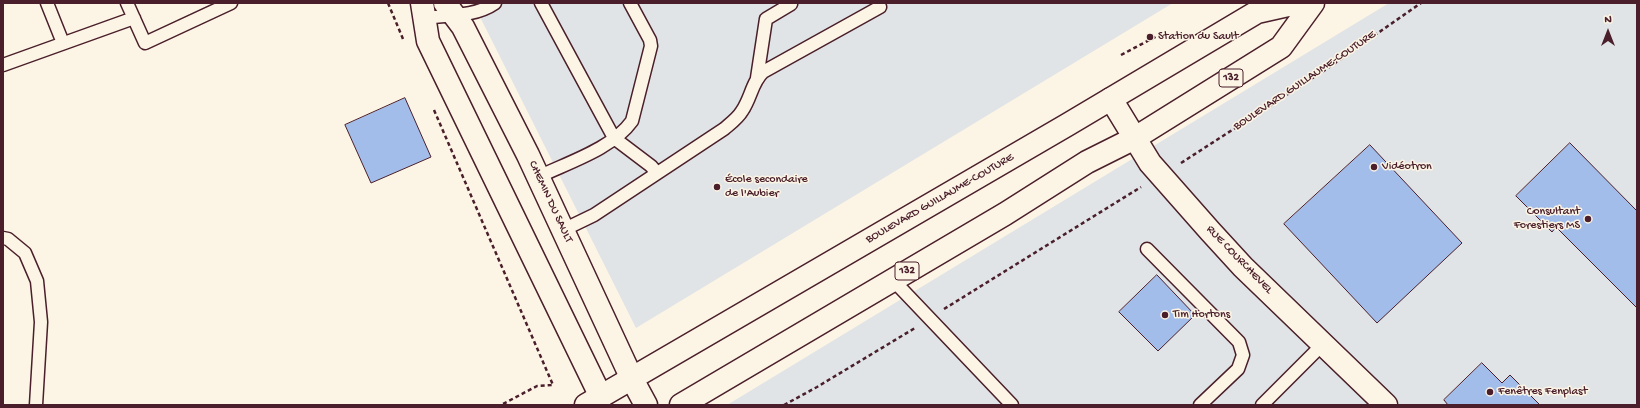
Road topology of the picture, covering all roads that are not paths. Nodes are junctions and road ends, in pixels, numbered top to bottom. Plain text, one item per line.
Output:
1 (47, 3) edge
2 (127, 3) edge
3 (231, 3) edge
4 (495, 3) edge
5 (541, 3) edge
6 (630, 3) edge
7 (1297, 3) edge
8 (1313, 3) edge
9 (790, 4) edge
10 (880, 7) dead end
11 (450, 9) edge
12 (423, 11) edge
13 (134, 18) junction
14 (63, 43) junction
15 (3, 65) edge
16 (757, 78) junction
17 (1111, 99) junction
18 (614, 138) junction
19 (1135, 138) junction
20 (657, 173) junction
21 (538, 177) junction
22 (563, 230) junction
23 (3, 238) edge
24 (1148, 248) dead end
25 (892, 280) junction
26 (1323, 344) junction
27 (632, 379) junction
28 (598, 402) edge
29 (36, 405) edge
30 (646, 405) edge
31 (681, 405) edge
32 (1012, 405) edge
33 (1200, 405) edge
34 (1262, 405) edge
35 (1386, 405) edge

1 - 14 lane
2 - 13 lane
3 - 13 lane
4 - 11 lane
5 - 18 lane
6 - 18 lane
7 - 17 main road, BOULEVARD GUILLAUME-COUTURE
8 - 19 main road, 132
9 - 16 lane
10 - 16 lane
11 - 12 lane
11 - 21 main road, CHEMIN DU SAULT
12 - 28 main road
13 - 14 lane
14 - 15 lane
16 - 20 lane
17 - 19 main road, RUE COURCHEVEL
17 - 27 main road, BOULEVARD GUILLAUME-COUTURE
18 - 20 lane
18 - 21 lane
19 - 25 main road, 132
19 - 26 main road, RUE COURCHEVEL
20 - 22 lane
21 - 22 main road, CHEMIN DU SAULT
22 - 27 main road, CHEMIN DU SAULT
23 - 29 lane
24 - 33 lane
25 - 31 main road, 132
25 - 32 lane
26 - 34 lane
26 - 35 main road, RUE COURCHEVEL
27 - 28 main road, BOULEVARD GUILLAUME-COUTURE
27 - 30 main road, CHEMIN DU SAULT

